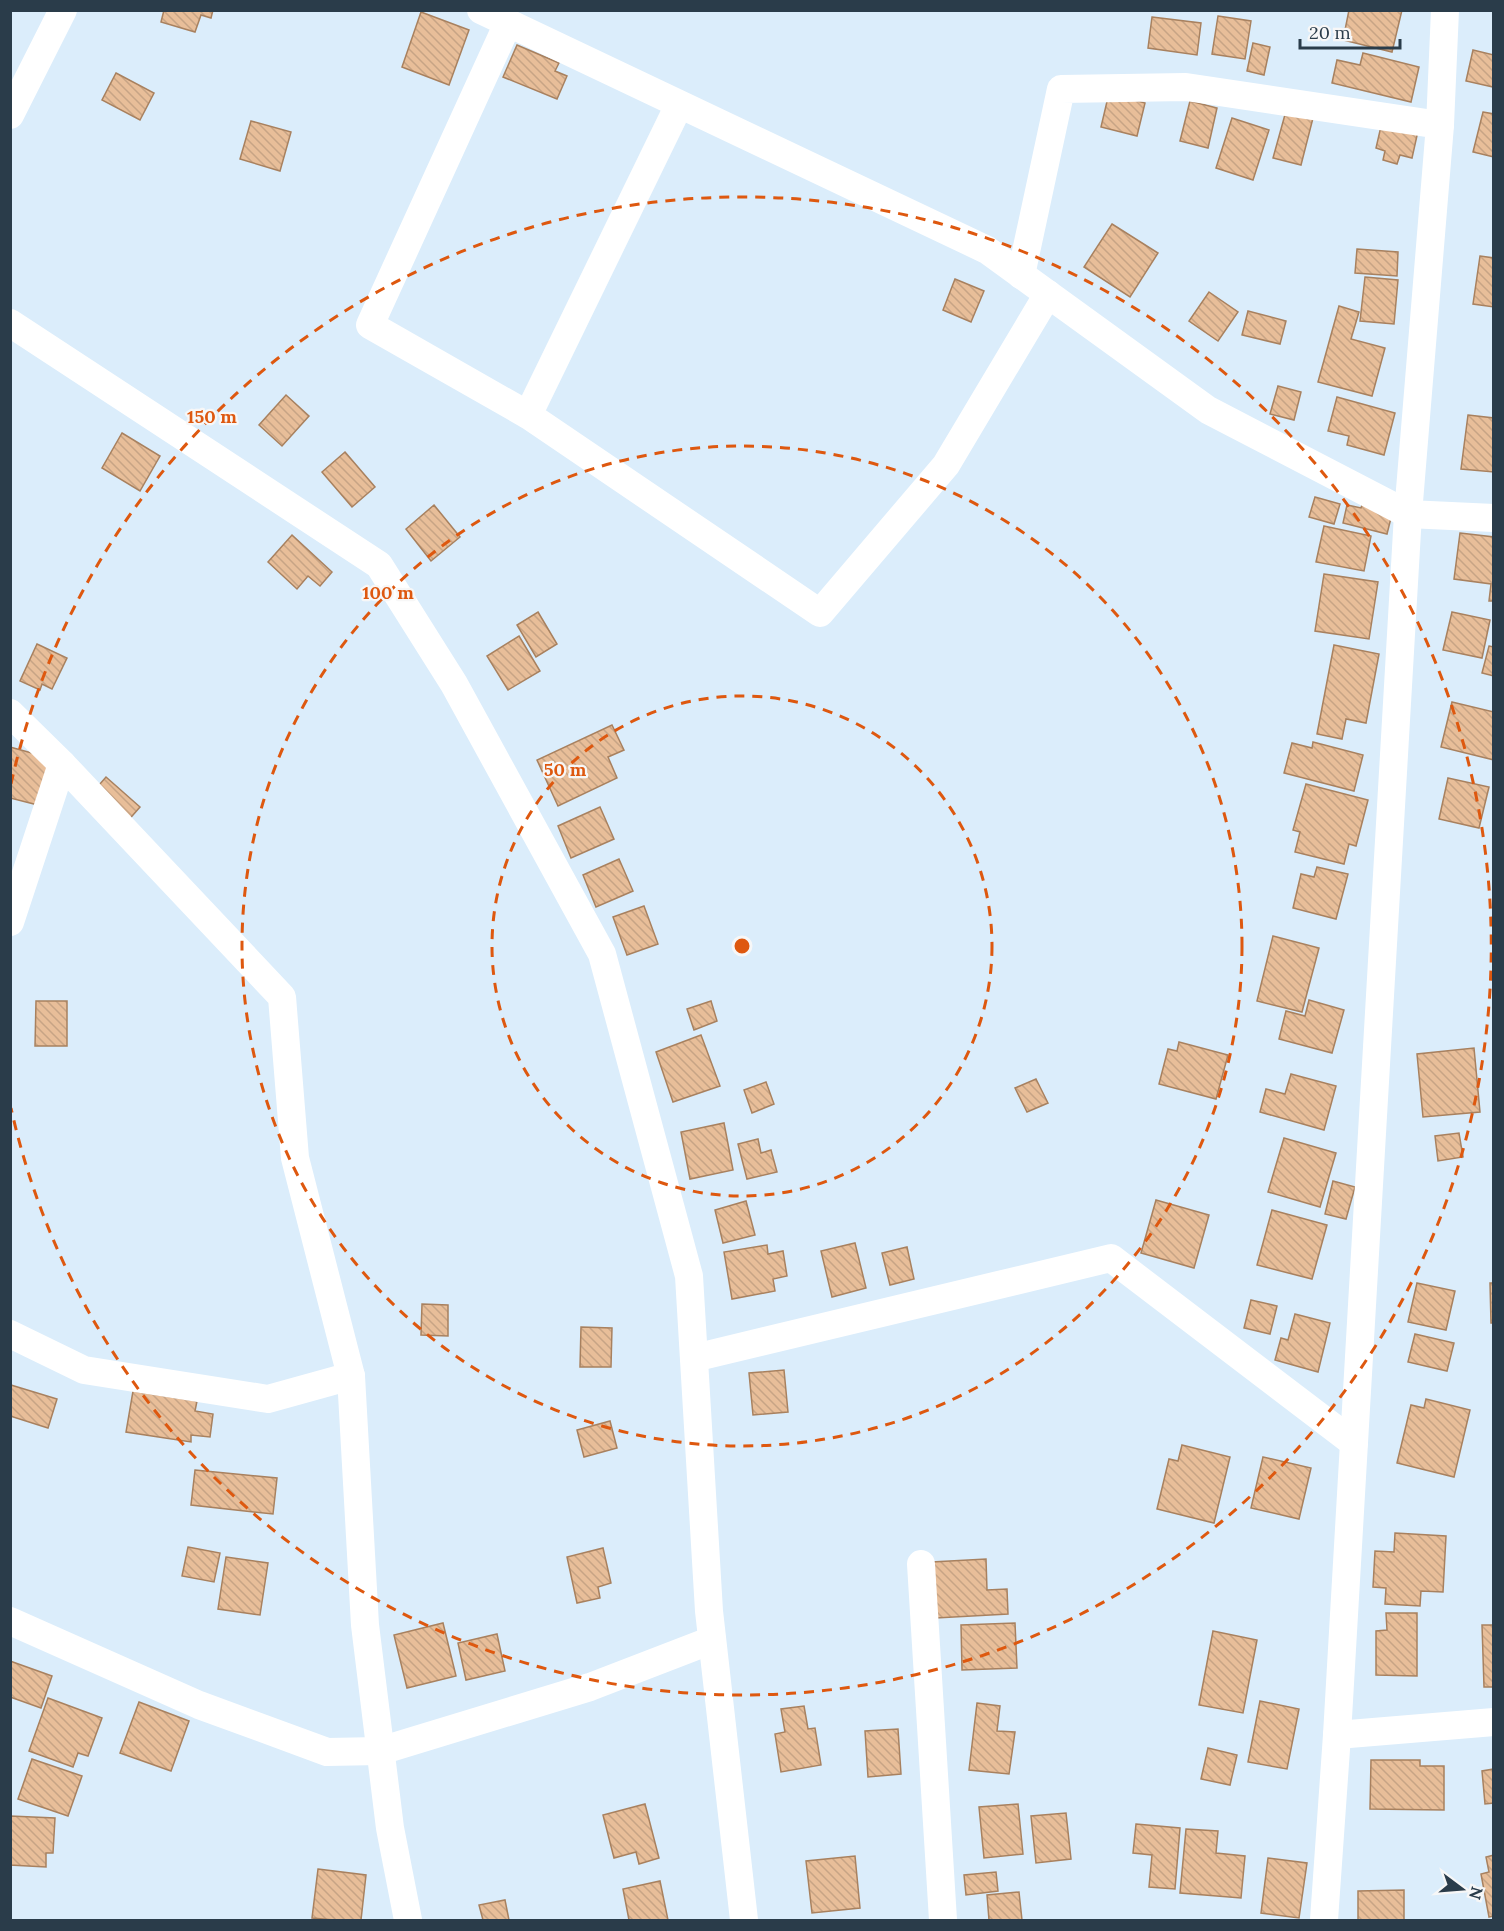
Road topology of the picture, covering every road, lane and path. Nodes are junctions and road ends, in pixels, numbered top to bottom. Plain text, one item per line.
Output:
1 (63, 10) edge
2 (481, 10) edge
3 (1445, 10) edge
4 (508, 23) junction
5 (679, 105) junction
6 (10, 115) edge
7 (1440, 126) junction
8 (1021, 274) junction
9 (1048, 294) junction
10 (10, 323) edge
11 (528, 415) junction
12 (1408, 514) junction
13 (1494, 518) edge
14 (10, 713) edge
15 (62, 764) junction
16 (22, 850) edge
17 (10, 922) edge
18 (10, 1334) edge
19 (694, 1358) junction
20 (351, 1376) junction
21 (1354, 1443) junction
22 (921, 1564) dead end
23 (10, 1621) edge
24 (712, 1640) junction
25 (1494, 1722) edge
26 (1337, 1735) junction
27 (380, 1751) junction
28 (408, 1920) edge
29 (744, 1920) edge
30 (942, 1920) edge
31 (1323, 1920) edge

1 - 6 street
2 - 4 street
3 - 7 street
4 - 5 street
4 - 11 street
5 - 8 street
5 - 11 street
7 - 8 street
7 - 12 street
8 - 9 street
9 - 11 street
9 - 12 street
10 - 19 street
12 - 13 street
12 - 21 street
14 - 15 street
15 - 16 street
15 - 20 street
16 - 17 street
18 - 20 street
19 - 21 street
19 - 24 street
20 - 27 street
21 - 26 street
22 - 30 street
23 - 27 street
24 - 27 street
24 - 29 street
25 - 26 street
26 - 31 street
27 - 28 street

